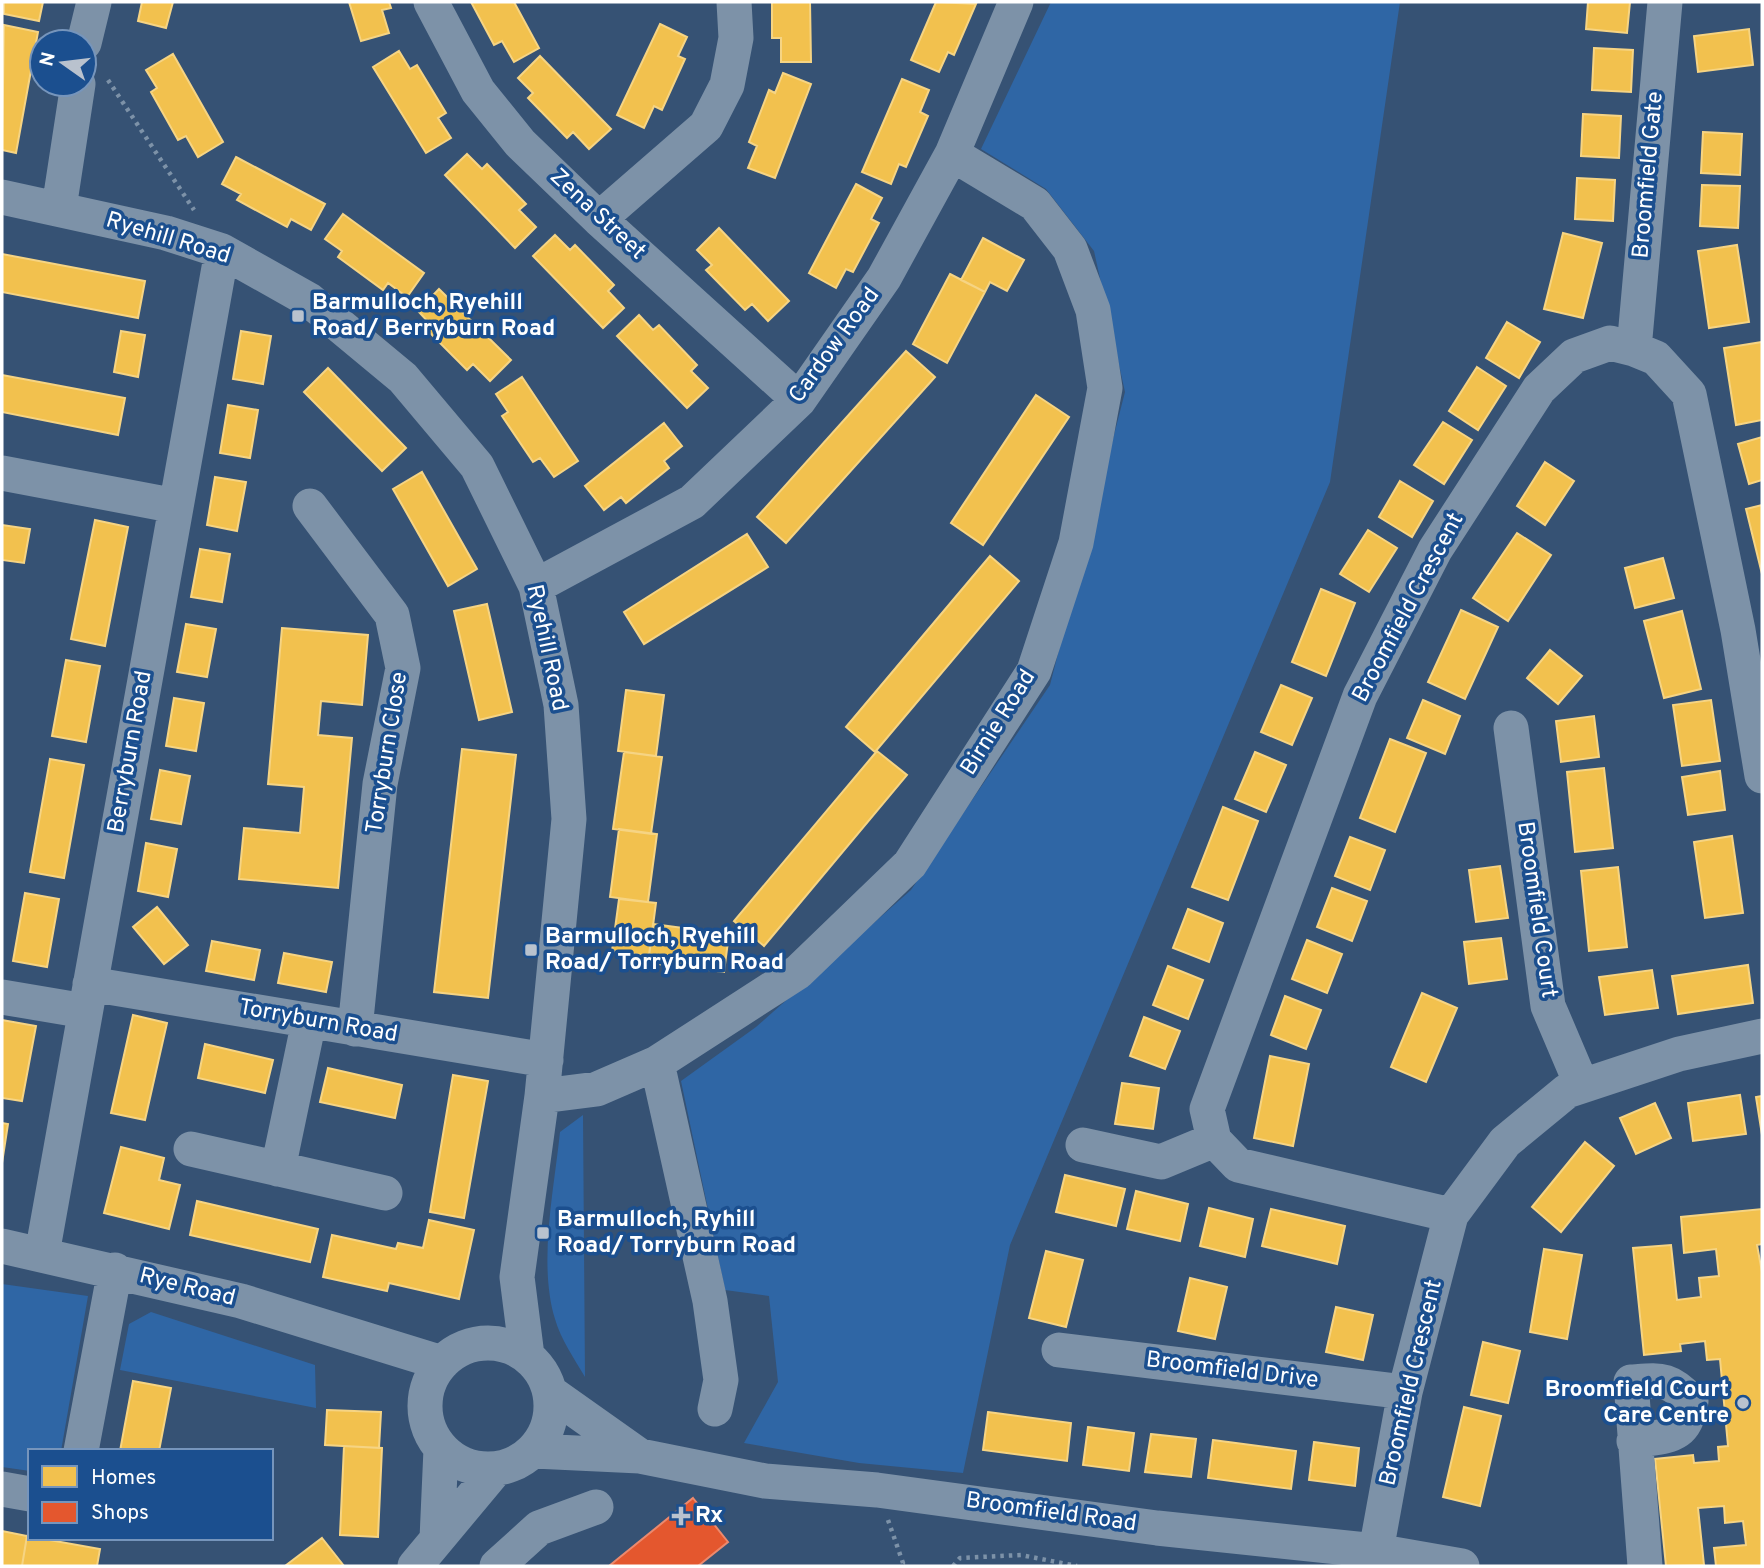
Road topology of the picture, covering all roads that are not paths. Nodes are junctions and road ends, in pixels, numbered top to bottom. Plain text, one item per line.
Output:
1 (94, 2) edge
2 (431, 2) edge
3 (734, 2) edge
4 (1016, 2) edge
5 (1665, 2) edge
6 (88, 28) edge
7 (88, 98) edge
8 (952, 154) junction
9 (2, 197) edge
10 (59, 208) junction
11 (599, 219) junction
12 (222, 251) junction
13 (1634, 349) junction
14 (799, 400) junction
15 (2, 472) edge
16 (176, 506) junction
17 (310, 506) dead end
18 (536, 586) junction
19 (1511, 728) dead end
20 (1762, 776) edge
21 (2, 997) edge
22 (88, 998) junction
23 (309, 1021) junction
24 (355, 1029) junction
25 (1762, 1036) edge
26 (546, 1060) junction
27 (657, 1063) junction
28 (1582, 1086) junction
29 (542, 1096) junction
30 (1214, 1140) junction
31 (1083, 1145) dead end
32 (191, 1149) dead end
33 (278, 1169) junction
34 (385, 1193) dead end
35 (1451, 1215) junction
36 (2, 1246) edge
37 (42, 1254) junction
38 (115, 1270) junction
39 (517, 1277) junction
40 (369, 1340) junction
41 (482, 1343) junction
42 (1059, 1350) dead end
43 (527, 1356) junction
44 (442, 1363) junction
45 (1405, 1392) junction
46 (551, 1393) junction
47 (425, 1401) junction
48 (715, 1409) dead end
49 (1634, 1441) junction
50 (81, 1449) edge
51 (441, 1449) junction
52 (534, 1451) junction
53 (640, 1456) junction
54 (495, 1470) junction
55 (2, 1489) edge
56 (28, 1494) edge
57 (596, 1507) dead end
58 (1376, 1551) junction
59 (431, 1556) edge
60 (497, 1566) edge
61 (1462, 1566) edge
62 (1645, 1566) edge

1 - 6 street
2 - 11 street, Zena Street
3 - 11 street
4 - 8 street, Cardow Road
5 - 13 street, Broomfield Gate
7 - 10 street
8 - 14 street, Cardow Road
8 - 27 street, Birnie Road
9 - 10 street, Ryehill Road
10 - 12 street, Ryehill Road
11 - 14 street, Zena Street
12 - 16 street, Berryburn Road
12 - 18 street, Ryehill Road
13 - 20 street, Broomfield Crescent
13 - 30 street, Broomfield Crescent
14 - 18 street, Cardow Road
15 - 16 street
16 - 22 street, Berryburn Road
17 - 24 street, Torryburn Close
18 - 26 street, Ryehill Road
19 - 28 street, Broomfield Court
21 - 22 street, Torryburn Road
22 - 23 street, Torryburn Road
22 - 37 street, Berryburn Road
23 - 24 street, Torryburn Road
23 - 33 street
24 - 26 street, Torryburn Road
25 - 28 street, Broomfield Crescent
26 - 29 street, Ryehill Road
27 - 29 street, Birnie Road
27 - 48 street
28 - 35 street, Broomfield Crescent
29 - 39 street, Ryehill Road
30 - 31 street
30 - 35 street
32 - 33 street
33 - 34 street
35 - 45 street, Broomfield Crescent
36 - 37 street, Rye Road
37 - 38 street, Rye Road
38 - 40 street, Rye Road
38 - 50 street
39 - 41 street, Ryehill Road
39 - 43 street, Ryehill Road
40 - 44 street, Rye Road
40 - 47 street
41 - 43 street
41 - 44 street
42 - 45 street, Broomfield Drive
43 - 46 street
44 - 47 street
45 - 58 street, Broomfield Crescent
46 - 52 street
46 - 53 street, Broomfield Road
47 - 51 street
49 - 49 street
49 - 62 street
51 - 54 street
51 - 59 street
52 - 53 street, Broomfield Road
52 - 54 street
53 - 58 street, Broomfield Road
54 - 59 street
55 - 56 street
57 - 60 street
58 - 61 street, Broomfield Road

